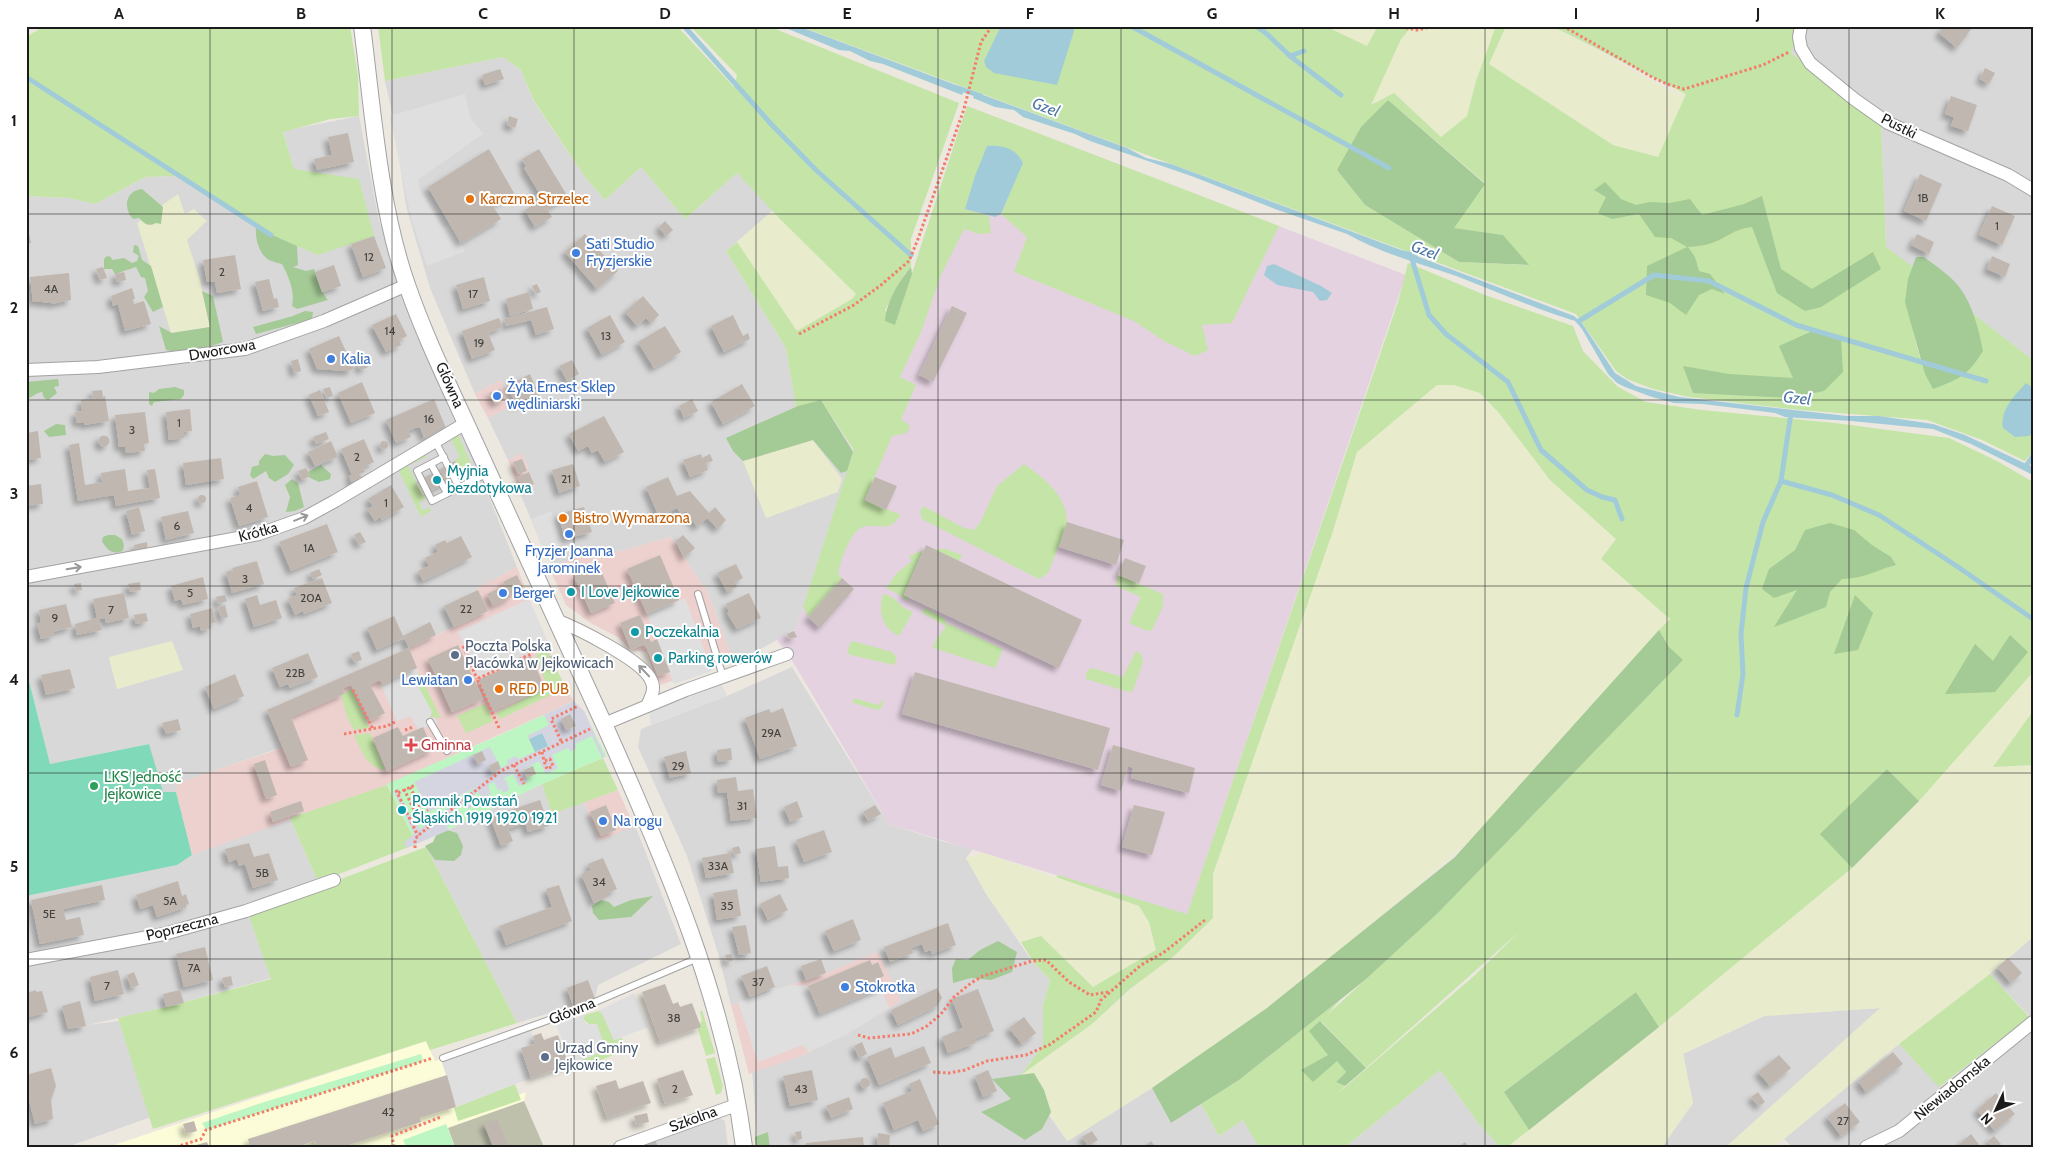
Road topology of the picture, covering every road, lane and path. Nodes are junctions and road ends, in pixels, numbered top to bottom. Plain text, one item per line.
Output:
1 (362, 26) edge
2 (992, 26) edge
3 (1396, 26) edge
4 (1435, 26) edge
5 (1563, 26) edge
6 (1801, 26) edge
7 (1801, 48) junction
8 (2033, 190) edge
9 (407, 285) junction
10 (799, 334) dead end
11 (26, 370) edge
12 (466, 423) junction
13 (435, 441) junction
14 (444, 457) junction
15 (431, 464) junction
16 (489, 473) junction
17 (460, 487) junction
18 (447, 493) junction
19 (26, 576) edge
20 (698, 594) dead end
21 (556, 620) junction
22 (463, 646) dead end
23 (532, 654) dead end
24 (787, 654) dead end
25 (478, 656) dead end
26 (470, 660) junction
27 (723, 677) junction
28 (477, 679) junction
29 (353, 690) dead end
30 (578, 706) dead end
31 (648, 706) junction
32 (397, 721) dead end
33 (430, 722) dead end
34 (598, 726) junction
35 (412, 727) dead end
36 (499, 728) dead end
37 (374, 729) junction
38 (405, 730) dead end
39 (344, 734) dead end
40 (561, 742) junction
41 (447, 751) dead end
42 (542, 752) junction
43 (544, 761) dead end
44 (514, 766) junction
45 (524, 784) dead end
46 (415, 785) dead end
47 (410, 787) junction
48 (404, 790) junction
49 (428, 810) dead end
50 (423, 813) junction
51 (418, 836) junction
52 (415, 848) dead end
53 (334, 880) dead end
54 (1205, 920) dead end
55 (698, 958) junction
56 (26, 960) edge
57 (1109, 992) junction
58 (2033, 1022) edge
59 (858, 1035) dead end
60 (434, 1058) dead end
61 (444, 1058) dead end
62 (933, 1072) dead end
63 (738, 1104) junction
64 (441, 1117) dead end
65 (176, 1147) edge
66 (394, 1147) edge
67 (620, 1147) edge
68 (744, 1147) edge
69 (1866, 1147) edge

1 - 9 street, Główna
2 - 10 path
3 - 4 path
5 - 7 path
6 - 7 street
7 - 8 street, Pustki
9 - 11 street, Dworcowa
9 - 12 street, Główna
12 - 13 street, Krótka
12 - 16 street, Główna
13 - 14 lane
19 -> 13 street, Krótka
14 - 15 lane
14 - 17 lane
15 - 18 lane
15 - 18 lane
16 - 17 lane
16 - 21 street, Główna
17 - 18 lane
20 - 27 lane
31 -> 21 street
21 - 34 street, Główna
22 - 26 path
23 - 28 path
24 - 27 street
25 - 26 path
26 - 28 path
27 - 31 street
28 - 36 path
29 - 37 path
30 - 40 path
31 - 34 street
32 - 37 path
33 - 41 lane
34 - 40 path
34 - 55 street, Główna
35 - 38 path
37 - 39 path
40 - 42 path
42 - 43 path
42 - 44 path
44 - 45 path
44 - 51 path
46 - 47 path
47 - 48 path
47 - 50 path
48 - 50 path
48 - 51 path
49 - 50 path
51 - 52 path
53 - 56 street, Poprzeczna
54 - 57 path
55 - 61 lane, Główna
55 - 63 street, Główna
57 - 59 path
57 - 62 path
58 - 69 street, Niewiadomska
60 - 65 path
63 - 67 street, Szkolna
63 - 68 street, Główna
64 - 66 path

